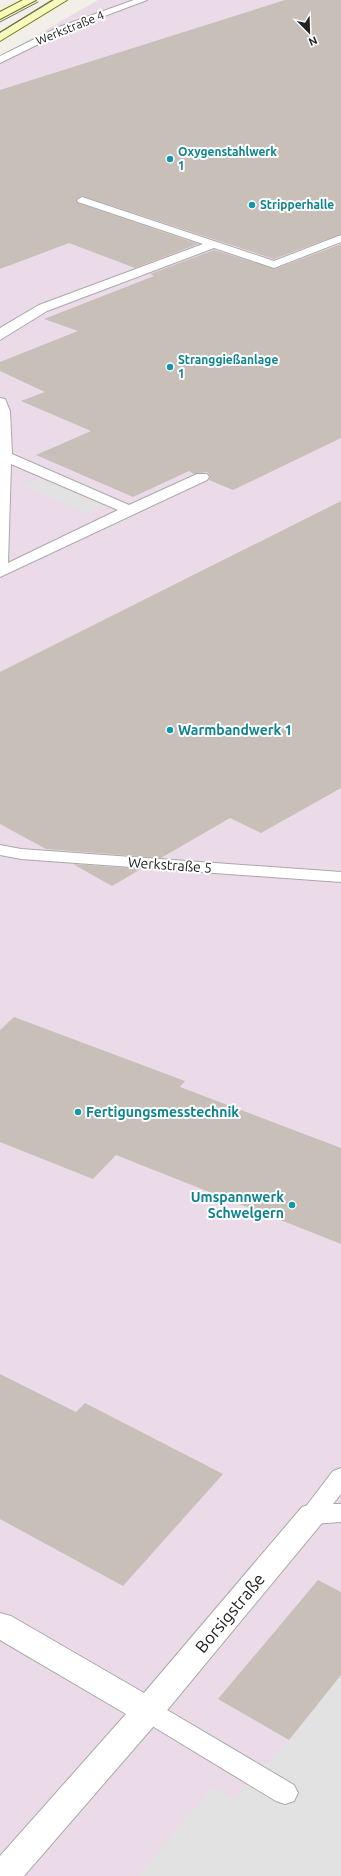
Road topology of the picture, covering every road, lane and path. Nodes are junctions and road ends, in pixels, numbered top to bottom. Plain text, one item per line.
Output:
1 (31, 0) edge
2 (62, 0) edge
3 (143, 0) edge
4 (0, 16) edge
5 (0, 38) edge
6 (0, 60) edge
7 (82, 200) dead end
8 (341, 238) edge
9 (214, 244) junction
10 (0, 336) edge
11 (0, 402) edge
12 (5, 456) junction
13 (202, 477) dead end
14 (129, 510) junction
15 (0, 573) edge
16 (0, 850) edge
17 (341, 877) edge
18 (341, 1477) edge
19 (327, 1514) edge
20 (0, 1625) edge
21 (148, 1711) junction
22 (285, 1793) dead end
23 (3, 1876) edge

1 - 4 main road
2 - 5 main road
3 - 6 lane, Werkstraße 4
7 - 9 lane
8 - 9 lane
9 - 10 lane
11 - 12 lane
12 - 14 lane
12 - 15 lane
13 - 14 lane
14 - 15 lane
16 - 17 lane, Werkstraße 5
18 - 19 lane
19 - 21 street, Borsigstraße
20 - 21 street
21 - 22 lane
21 - 23 street, Borsigstraße

